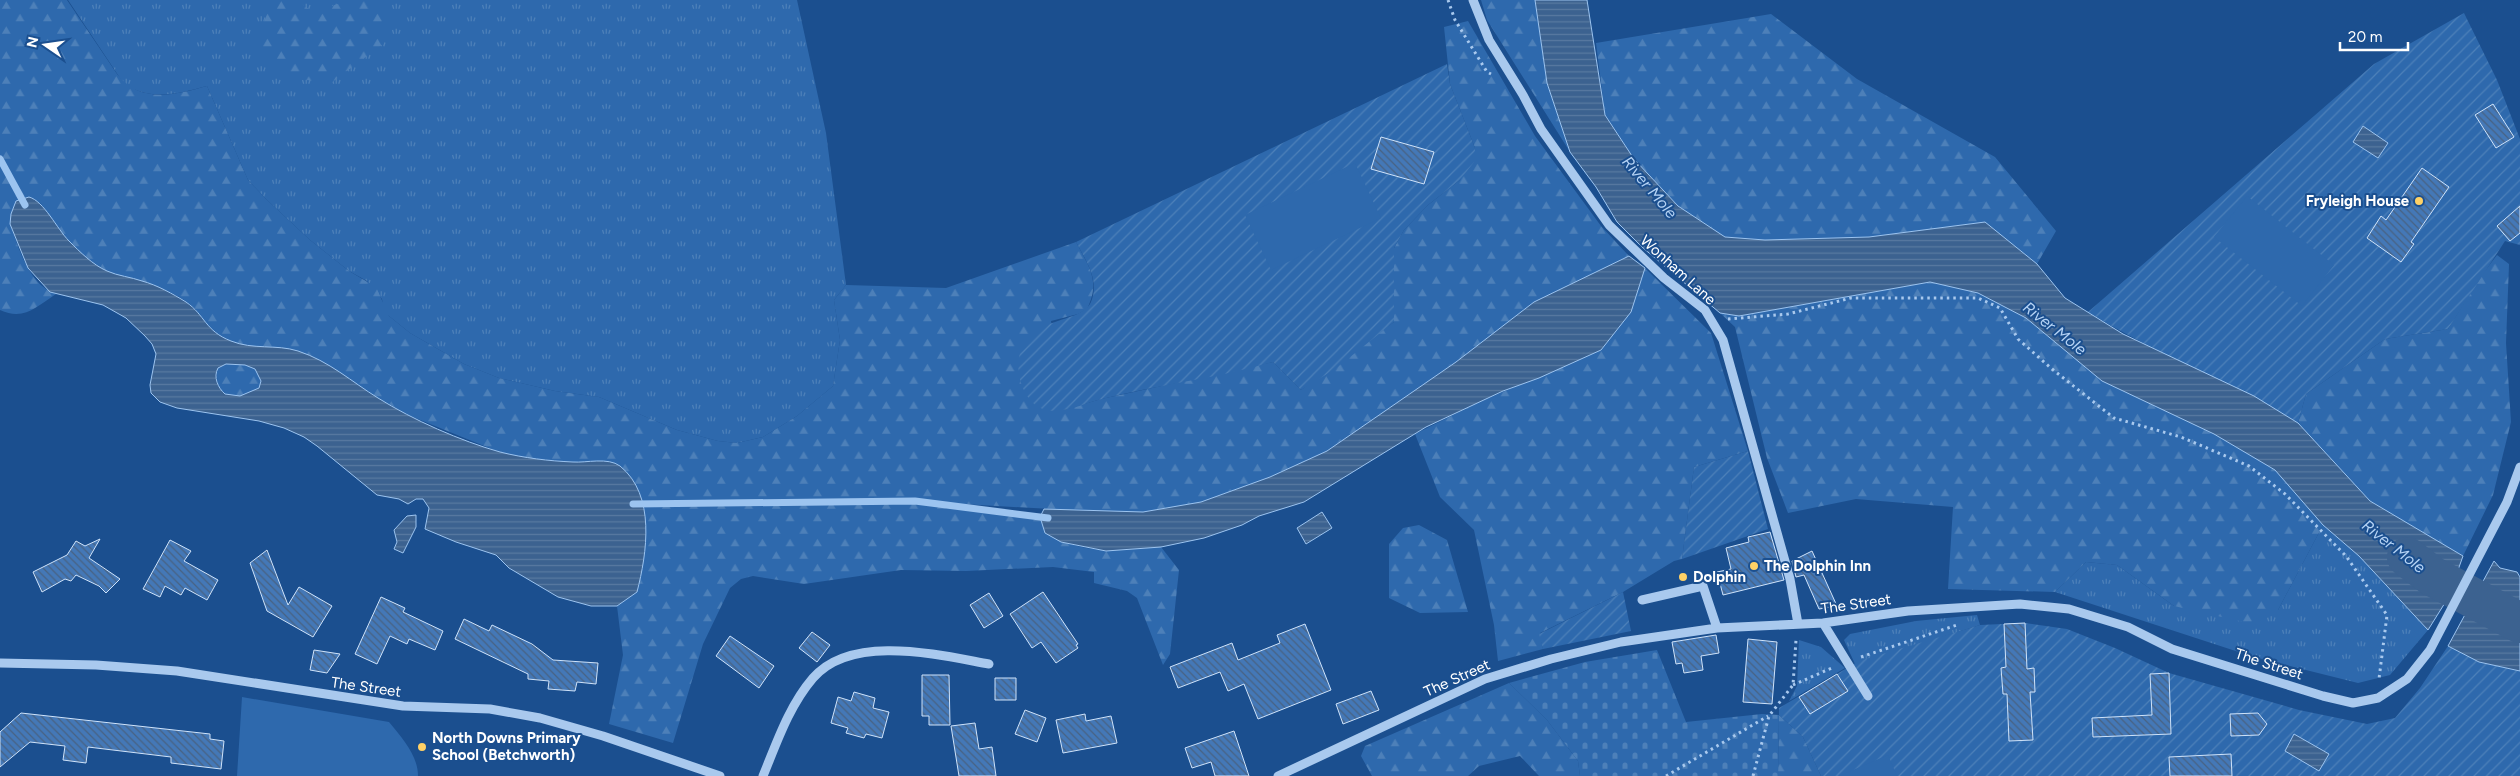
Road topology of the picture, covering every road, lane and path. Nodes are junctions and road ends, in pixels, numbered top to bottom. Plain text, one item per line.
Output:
1 (1473, 0) edge
2 (1723, 319) dead end
3 (2520, 467) edge
4 (1642, 600) dead end
5 (1798, 624) junction
6 (1823, 624) junction
7 (1958, 624) dead end
8 (1717, 628) junction
9 (1847, 662) junction
10 (0, 663) edge
11 (989, 664) dead end
12 (1793, 685) junction
13 (1868, 696) dead end
14 (2376, 699) junction
15 (1769, 716) junction
16 (720, 776) edge
17 (763, 776) edge
18 (1278, 776) edge
19 (1666, 776) edge
20 (1753, 776) edge

1 - 5 street, Wonham Lane
2 - 14 path
3 - 14 street, The Street
4 - 8 street
5 - 6 street, The Street
5 - 8 street, The Street
5 - 12 path
6 - 9 street
6 - 14 street, The Street
7 - 9 path
8 - 18 street, The Street
9 - 12 path
9 - 13 street
10 - 16 street, The Street
11 - 17 street
12 - 15 path
15 - 19 path
15 - 20 path

